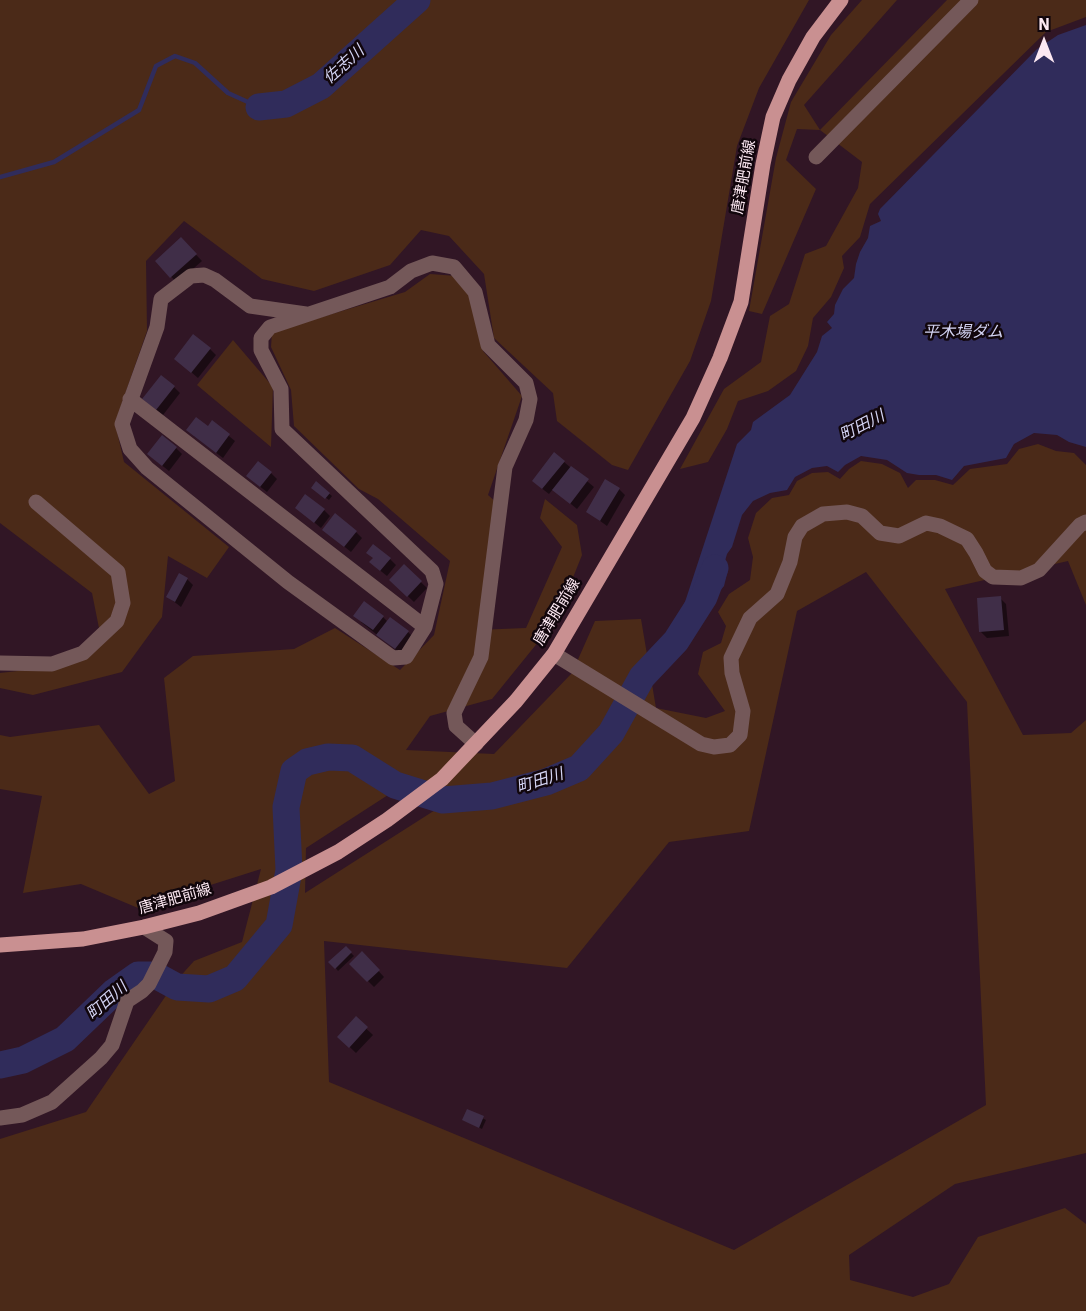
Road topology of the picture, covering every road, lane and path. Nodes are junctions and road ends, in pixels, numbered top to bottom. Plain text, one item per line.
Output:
1 (842, 0) edge
2 (971, 0) edge
3 (816, 157) dead end
4 (306, 314) junction
5 (130, 399) junction
6 (36, 502) dead end
7 (1086, 522) edge
8 (425, 627) junction
9 (554, 654) junction
10 (0, 663) edge
11 (476, 744) junction
12 (144, 927) junction
13 (0, 945) edge
14 (0, 1118) edge

1 - 9 main road, 唐津肥前線
2 - 3 street
4 - 5 street
4 - 8 street
4 - 11 street
5 - 8 street
5 - 8 street
6 - 10 street
7 - 9 street
9 - 11 main road, 唐津肥前線
11 - 12 main road, 唐津肥前線
12 - 13 main road, 唐津肥前線
12 - 14 street

